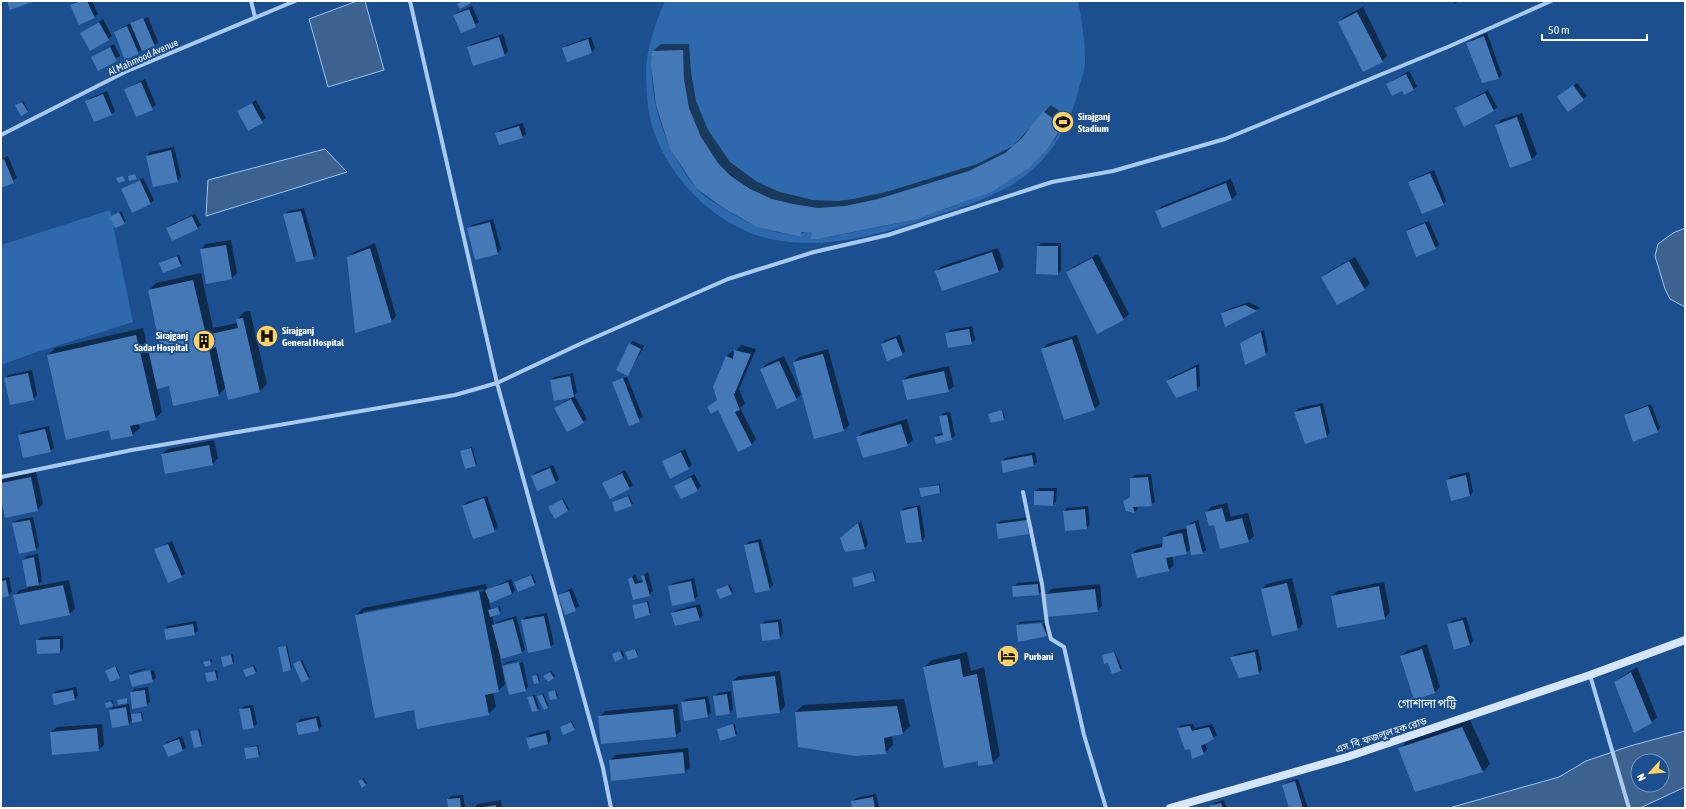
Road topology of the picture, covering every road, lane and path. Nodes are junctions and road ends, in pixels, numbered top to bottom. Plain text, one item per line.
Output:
1 (251, 1) edge
2 (295, 1) edge
3 (410, 1) edge
4 (1551, 1) edge
5 (255, 17) junction
6 (1, 135) edge
7 (497, 384) junction
8 (1, 477) edge
9 (1023, 492) dead end
10 (1685, 640) edge
11 (1590, 675) junction
12 (611, 808) edge
13 (1106, 808) edge
14 (1170, 808) edge
15 (1629, 808) edge

1 - 5 street
2 - 5 street, Al Mahmood Avenue
3 - 7 street
4 - 7 street
5 - 6 street, Al Mahmood Avenue
7 - 8 street
7 - 12 street
9 - 13 street
10 - 11 main road, এস. বি. ফজলুল হক রোড
11 - 14 main road, এস. বি. ফজলুল হক রোড
11 - 15 street

